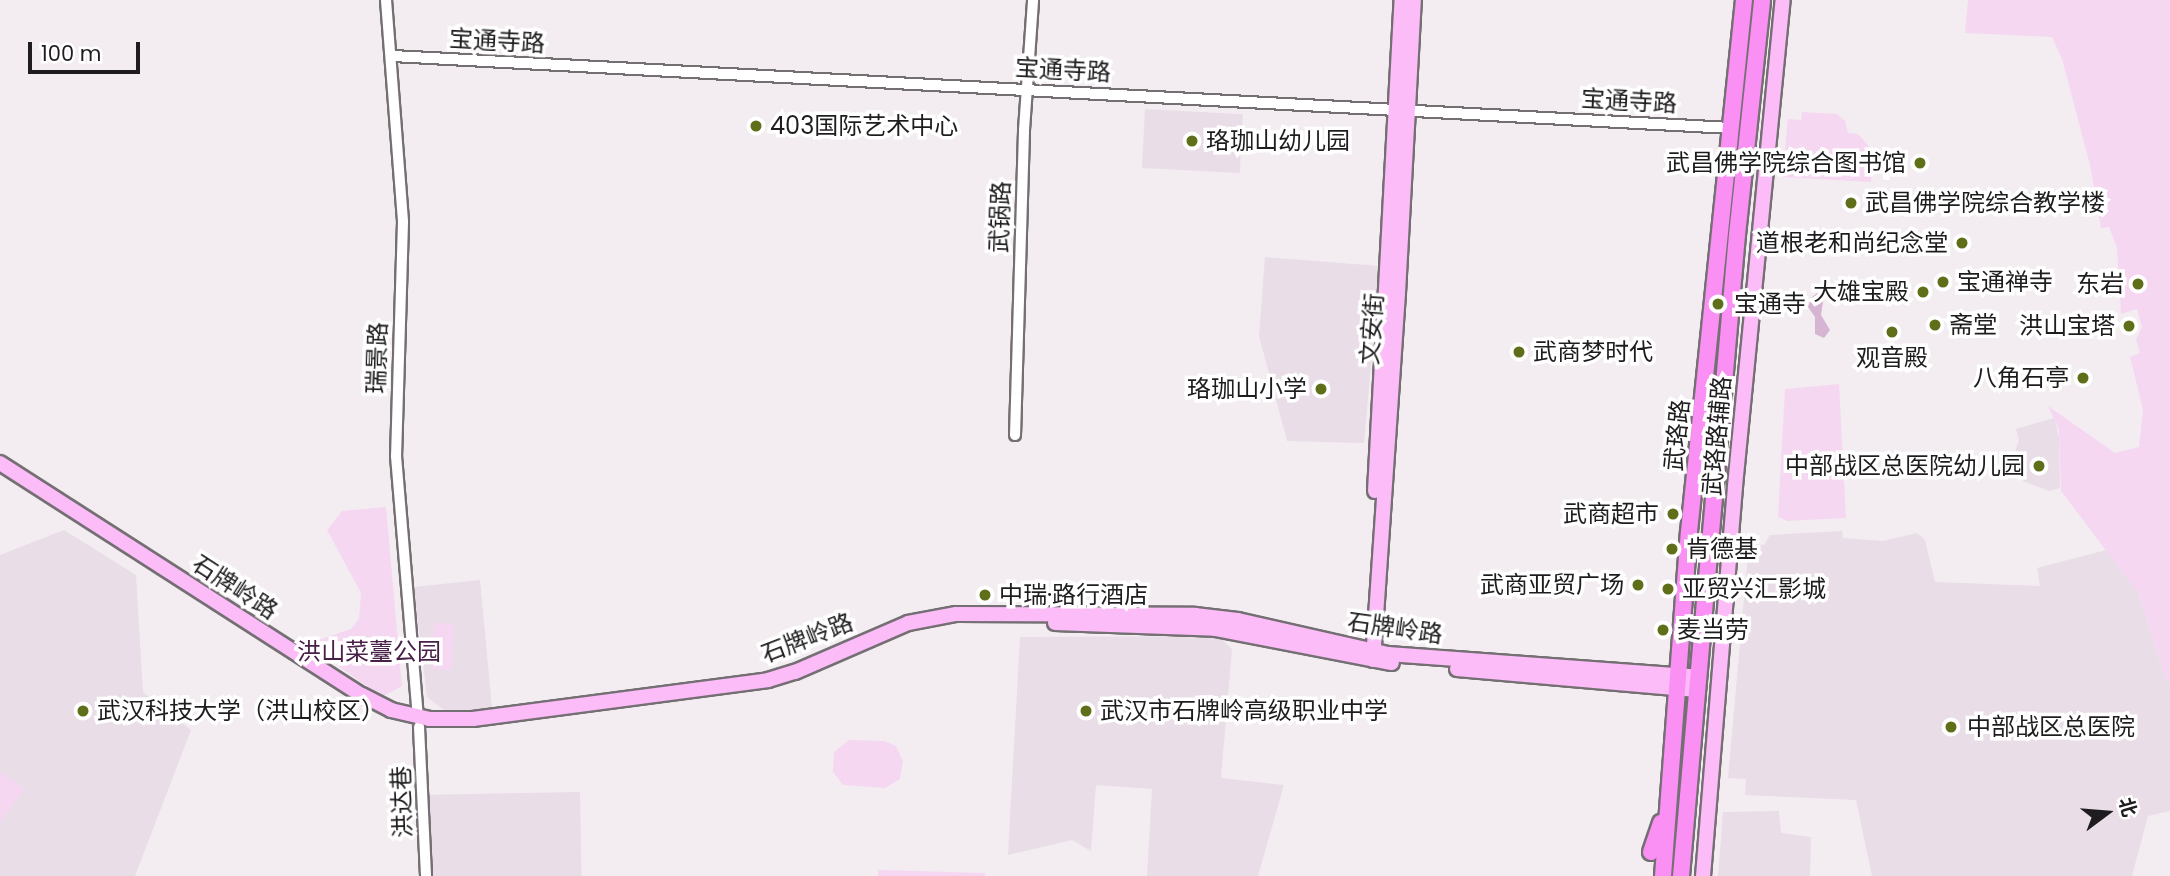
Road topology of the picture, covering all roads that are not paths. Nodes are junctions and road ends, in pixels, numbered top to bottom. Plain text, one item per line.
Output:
1 (386, 0) edge
2 (1033, 0) edge
3 (1402, 0) edge
4 (1414, 0) edge
5 (1744, 0) edge
6 (1762, 0) edge
7 (1783, 0) edge
8 (393, 56) junction
9 (1027, 89) junction
10 (1401, 110) junction
11 (1731, 128) junction
12 (1015, 435) dead end
13 (0, 463) edge
14 (0, 474) edge
15 (1369, 655) junction
16 (1676, 682) junction
17 (1697, 684) junction
18 (419, 722) junction
19 (1669, 801) junction
20 (1651, 852) dead end
21 (1683, 852) junction
22 (426, 876) edge
23 (1663, 876) edge
24 (1681, 876) edge
25 (1690, 876) edge
26 (1703, 876) edge

1 - 8 street, 瑞景路
2 - 9 street, 武锅路
3 - 10 main road, 文安街
4 - 10 main road, 文安街
5 - 11 highway, 武珞路
6 - 17 highway, 武珞路
7 - 26 main road, 武珞路辅路
8 - 9 street, 宝通寺路
8 - 18 street, 瑞景路
9 - 10 street, 宝通寺路
9 - 12 street, 武锅路
10 - 11 street, 宝通寺路
10 - 15 main road, 文安街
11 - 16 highway, 武珞路
13 - 18 main road, 石牌岭路
14 - 18 main road, 石牌岭路
15 - 16 main road, 石牌岭路
15 - 18 main road, 石牌岭路
16 - 17 main road, 石牌岭路
16 - 19 highway, 武珞路
17 - 21 highway, 武珞路
18 - 22 street, 洪达巷
19 - 20 highway
19 - 23 highway, 武珞路
21 - 24 highway, 武珞路
21 - 25 highway

